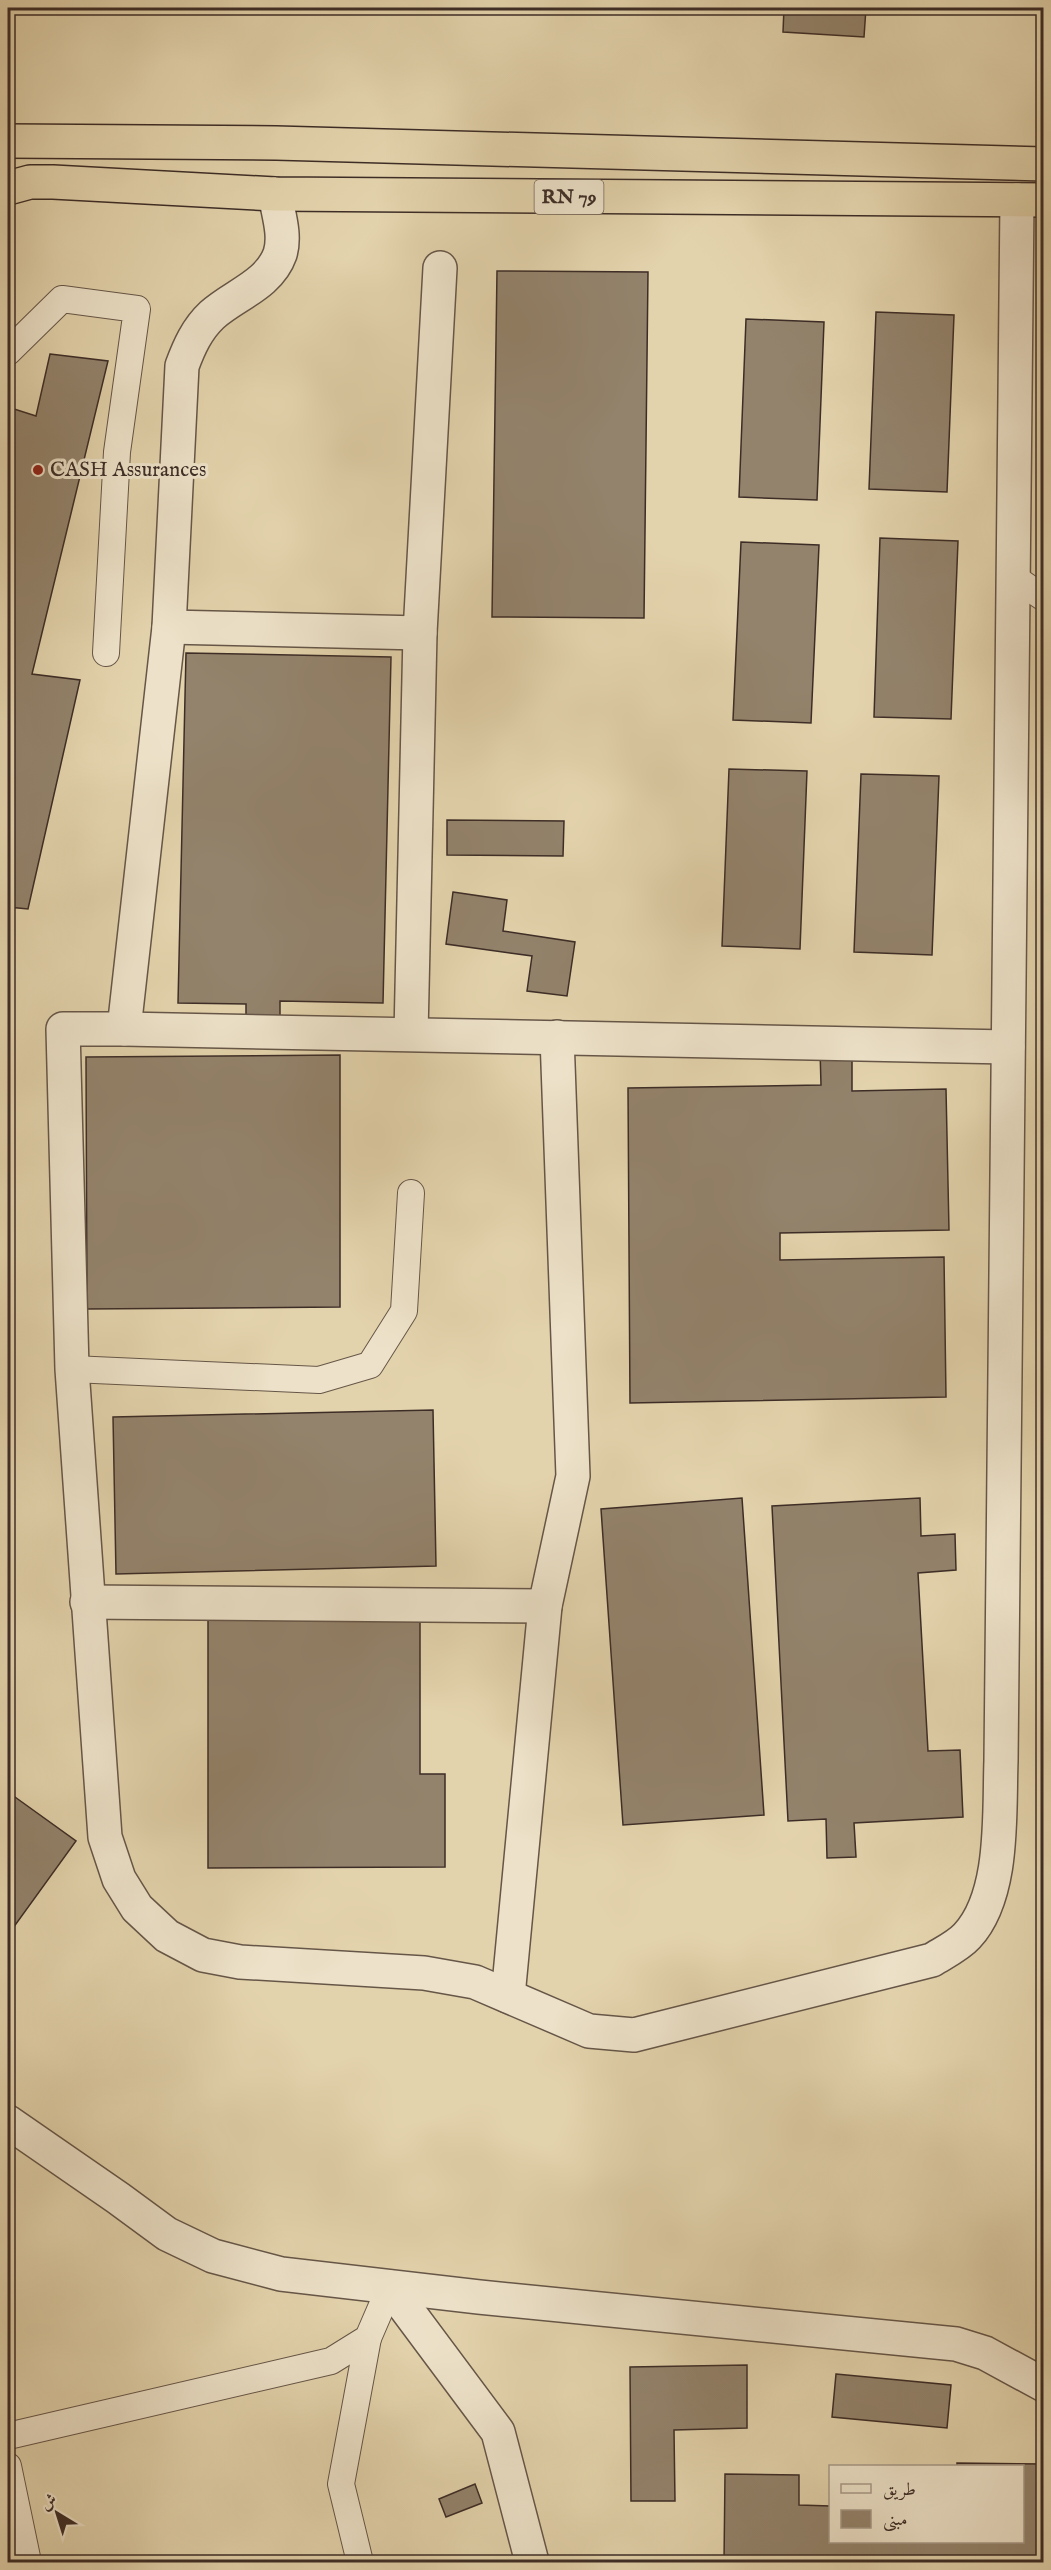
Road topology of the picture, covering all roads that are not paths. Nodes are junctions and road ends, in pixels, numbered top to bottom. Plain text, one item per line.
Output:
1 (8, 141) edge
2 (1044, 164) edge
3 (8, 188) edge
4 (275, 194) junction
5 (1030, 200) edge
6 (440, 268) dead end
7 (8, 352) edge
8 (1013, 577) junction
9 (1044, 598) edge
10 (169, 627) junction
11 (420, 633) junction
12 (106, 652) dead end
13 (124, 1029) junction
14 (411, 1034) junction
15 (557, 1037) junction
16 (1008, 1047) junction
17 (411, 1192) dead end
18 (72, 1369) junction
19 (87, 1602) junction
20 (545, 1606) junction
21 (508, 1996) junction
22 (8, 2122) edge
23 (390, 2287) junction
24 (368, 2338) junction
25 (1044, 2385) edge
26 (8, 2436) edge
27 (8, 2466) edge
28 (28, 2562) edge
29 (360, 2562) edge
30 (532, 2562) edge

1 - 2 highway, RN 79
3 - 4 highway, RN 79
4 - 5 highway, RN 79
4 - 10 street
5 - 8 street
6 - 11 street
7 - 12 lane
8 - 9 lane
8 - 16 street
10 - 11 street
10 - 13 street
11 - 14 street
13 - 14 street
13 - 18 street
14 - 15 street
15 - 16 street
15 - 20 street
16 - 21 street
17 - 18 lane
18 - 19 street
19 - 20 street
19 - 21 street
20 - 21 street
22 - 23 street
23 - 24 lane
23 - 25 street
23 - 30 street
24 - 26 lane
24 - 29 lane
27 - 28 lane

